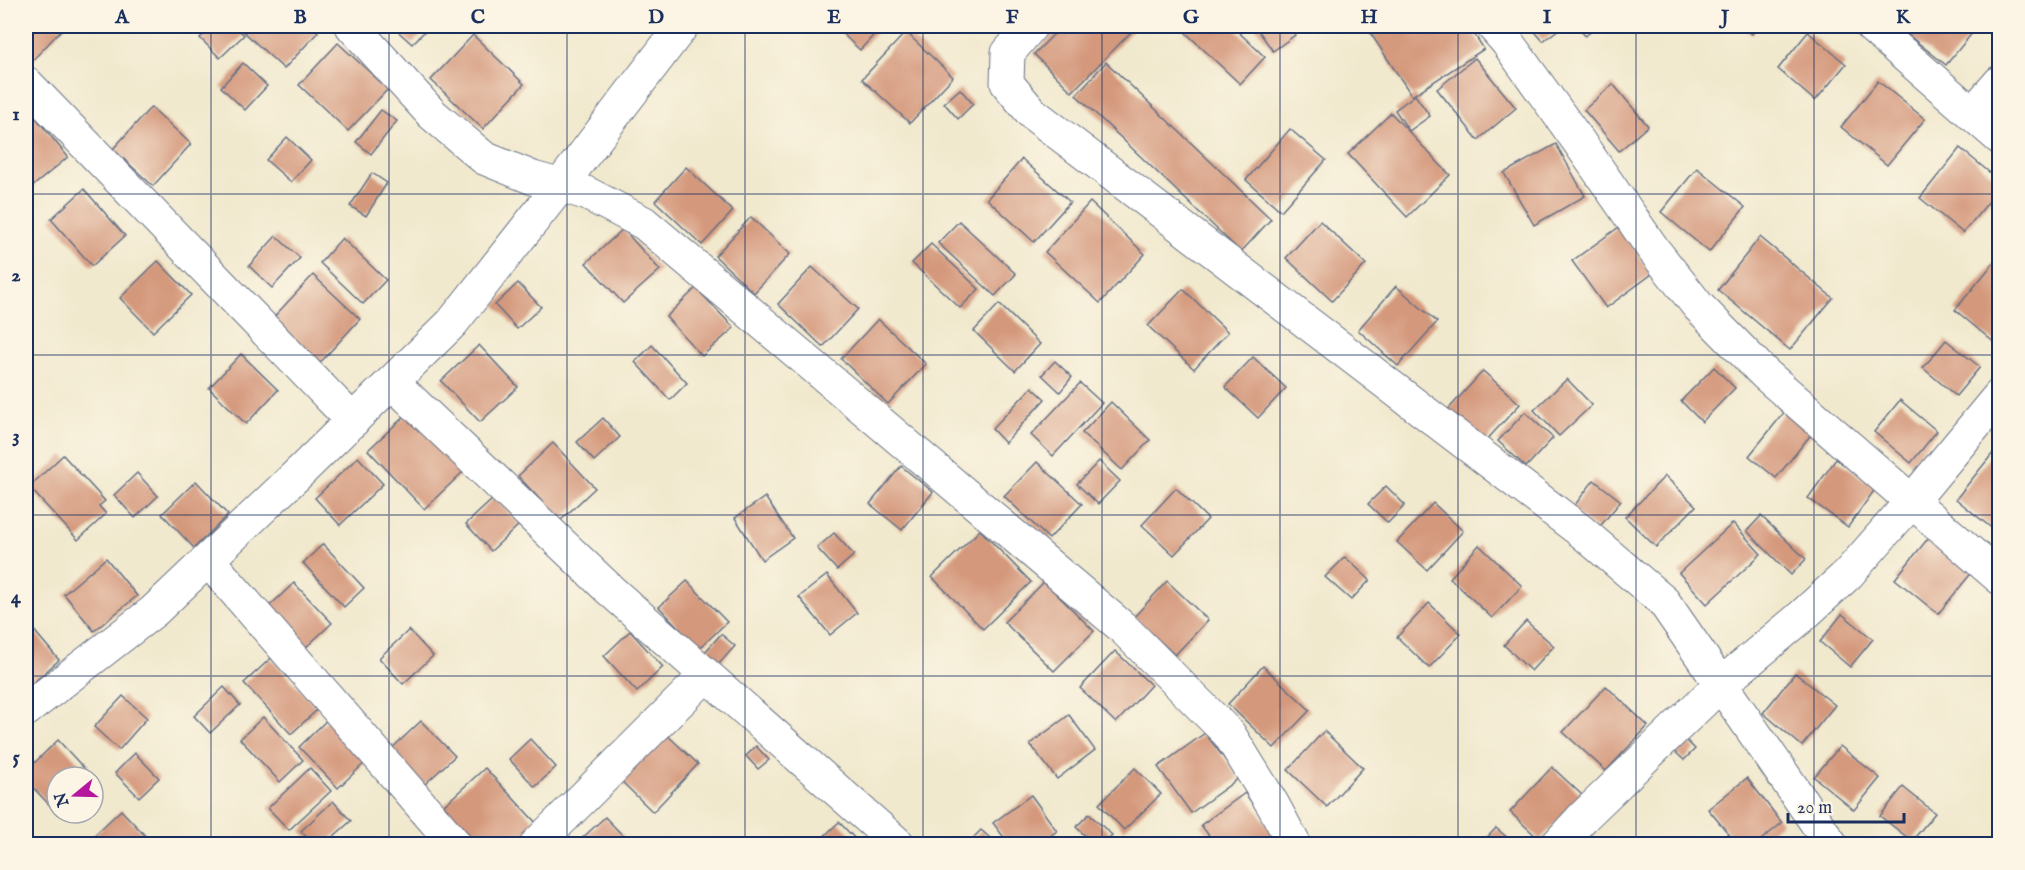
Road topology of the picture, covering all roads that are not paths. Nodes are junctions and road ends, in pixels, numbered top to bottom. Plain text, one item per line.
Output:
1 (352, 26) edge
2 (682, 26) edge
3 (1031, 26) edge
4 (1493, 26) edge
5 (1871, 26) edge
6 (2000, 82) edge
7 (26, 83) edge
8 (1972, 114) junction
9 (2000, 138) edge
10 (560, 186) junction
11 (392, 382) junction
12 (2000, 395) edge
13 (353, 421) junction
14 (1912, 501) junction
15 (208, 560) junction
16 (2000, 578) edge
17 (706, 675) junction
18 (1720, 684) junction
19 (26, 710) edge
20 (455, 844) edge
21 (537, 844) edge
22 (898, 844) edge
23 (1294, 844) edge
24 (1558, 844) edge
25 (1831, 844) edge

1 - 10 street
2 - 10 street
3 - 18 street
4 - 14 street
5 - 8 street
6 - 8 street
7 - 13 street
8 - 9 street
10 - 11 street
10 - 23 street
11 - 13 street
11 - 17 street
12 - 14 street
13 - 15 street
14 - 16 street
14 - 18 street
15 - 19 street
15 - 20 street
17 - 21 street
17 - 22 street
18 - 24 street
18 - 25 street

